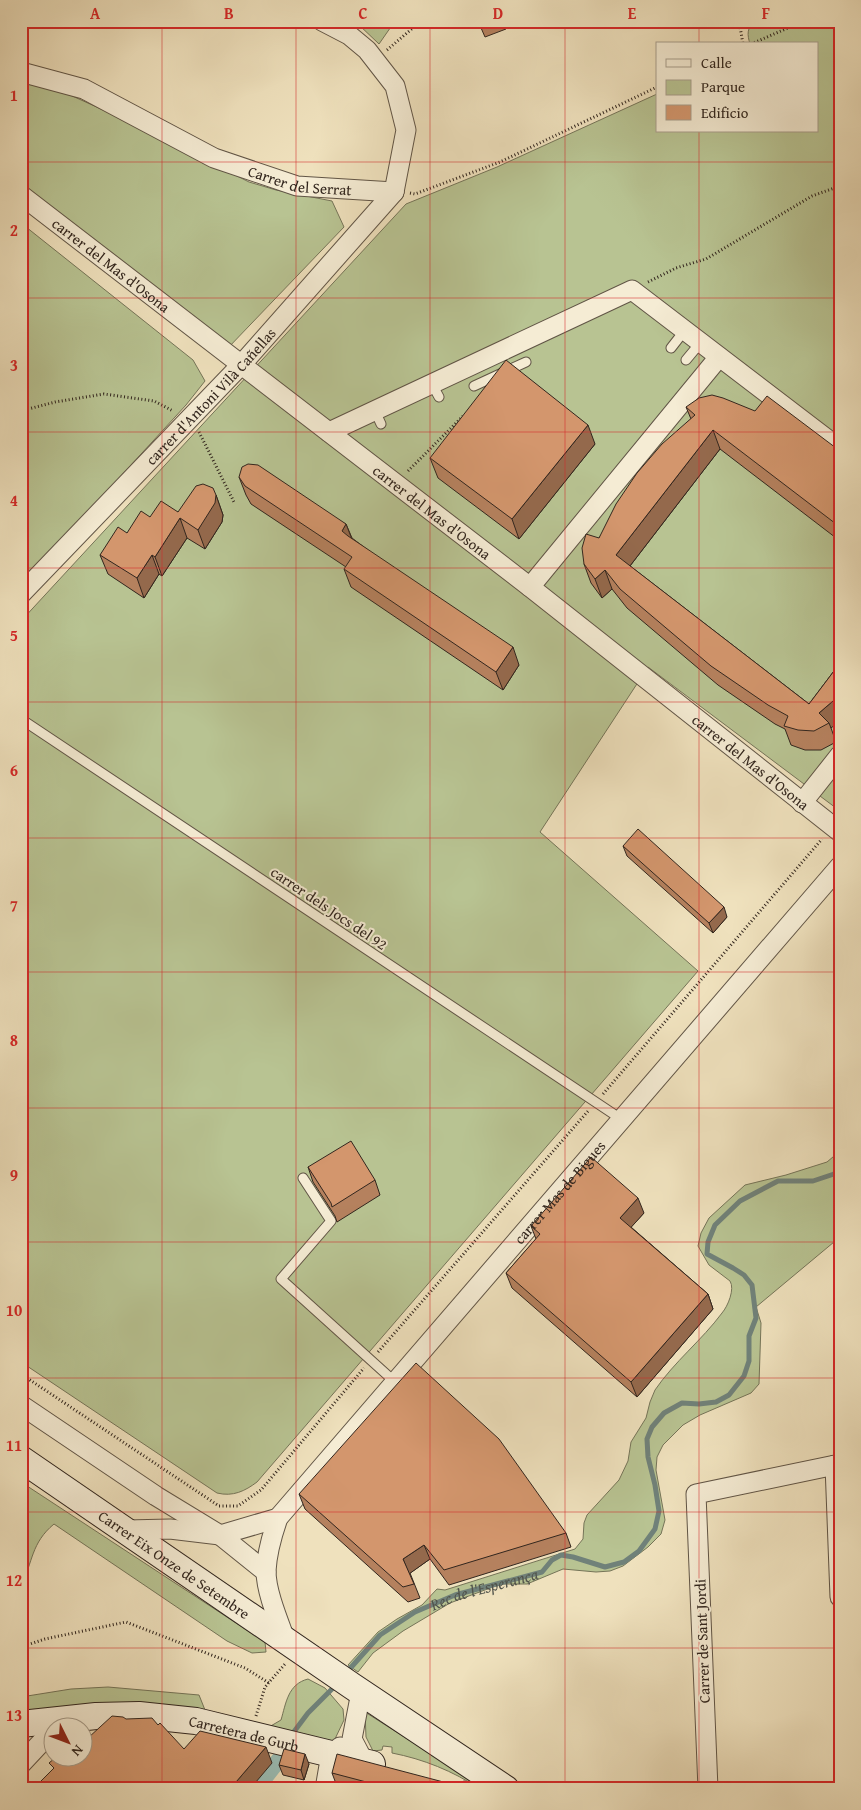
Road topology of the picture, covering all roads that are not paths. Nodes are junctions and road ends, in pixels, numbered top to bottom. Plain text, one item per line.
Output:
1 (322, 21) edge
2 (21, 72) edge
3 (394, 192) junction
4 (21, 196) edge
5 (685, 330) junction
6 (700, 342) junction
7 (671, 348) dead end
8 (719, 356) junction
9 (686, 360) dead end
10 (526, 362) dead end
11 (241, 365) junction
12 (474, 386) dead end
13 (329, 432) junction
14 (840, 449) edge
15 (530, 588) junction
16 (21, 594) edge
17 (21, 719) edge
18 (840, 755) edge
19 (802, 803) junction
20 (836, 829) edge
21 (840, 866) edge
22 (621, 1119) junction
23 (303, 1178) dead end
24 (395, 1382) junction
25 (21, 1405) edge
26 (21, 1459) edge
27 (837, 1465) edge
28 (169, 1502) junction
29 (278, 1518) junction
30 (170, 1529) junction
31 (126, 1530) junction
32 (220, 1535) junction
33 (266, 1572) junction
34 (840, 1597) edge
35 (291, 1642) junction
36 (357, 1689) junction
37 (76, 1718) edge
38 (42, 1722) edge
39 (21, 1724) edge
40 (42, 1742) edge
41 (341, 1746) junction
42 (21, 1764) edge
43 (396, 1770) edge
44 (325, 1789) edge
45 (506, 1789) edge
46 (708, 1789) edge

1 - 3 street
2 - 3 street, Carrer del Serrat
3 - 11 street, carrer d'Antoni Vilà Cañellas
4 - 11 street, carrer del Mas d'Osona
5 - 6 street
5 - 7 lane
5 - 13 street
6 - 8 street
6 - 9 lane
8 - 14 street
8 - 15 street
10 - 12 lane
11 - 13 street, carrer del Mas d'Osona
11 - 16 street, carrer d'Antoni Vilà Cañellas
13 - 15 street, carrer del Mas d'Osona
15 - 19 street, carrer del Mas d'Osona
17 - 22 lane, carrer dels Jocs del 92
18 - 19 street
19 - 20 street, carrer del Mas d'Osona
21 - 22 street, carrer Mas de Bigues
22 - 24 street, carrer Mas de Bigues
23 - 24 lane
24 - 29 street, carrer Mas de Bigues
25 - 28 street
26 - 31 street, Carrer Eix Onze de Setembre
27 - 34 street
27 - 46 street, Carrer de Sant Jordi
28 - 30 street, Carrer Eix Onze de Setembre
28 - 32 street
29 - 32 street
29 - 33 street, carrer Mas de Bigues
30 - 31 street
30 - 32 street
31 - 35 street, Carrer Eix Onze de Setembre
32 - 33 street
33 - 35 street, carrer Mas de Bigues
35 - 36 street, Carrer Eix Onze de Setembre
36 - 41 street
36 - 45 street, Carrer Eix Onze de Setembre
37 - 41 street, Carretera de Gurb
38 - 39 street, Carretera de Gurb
40 - 42 street
41 - 43 street, Carretera de Gurb
41 - 44 street

